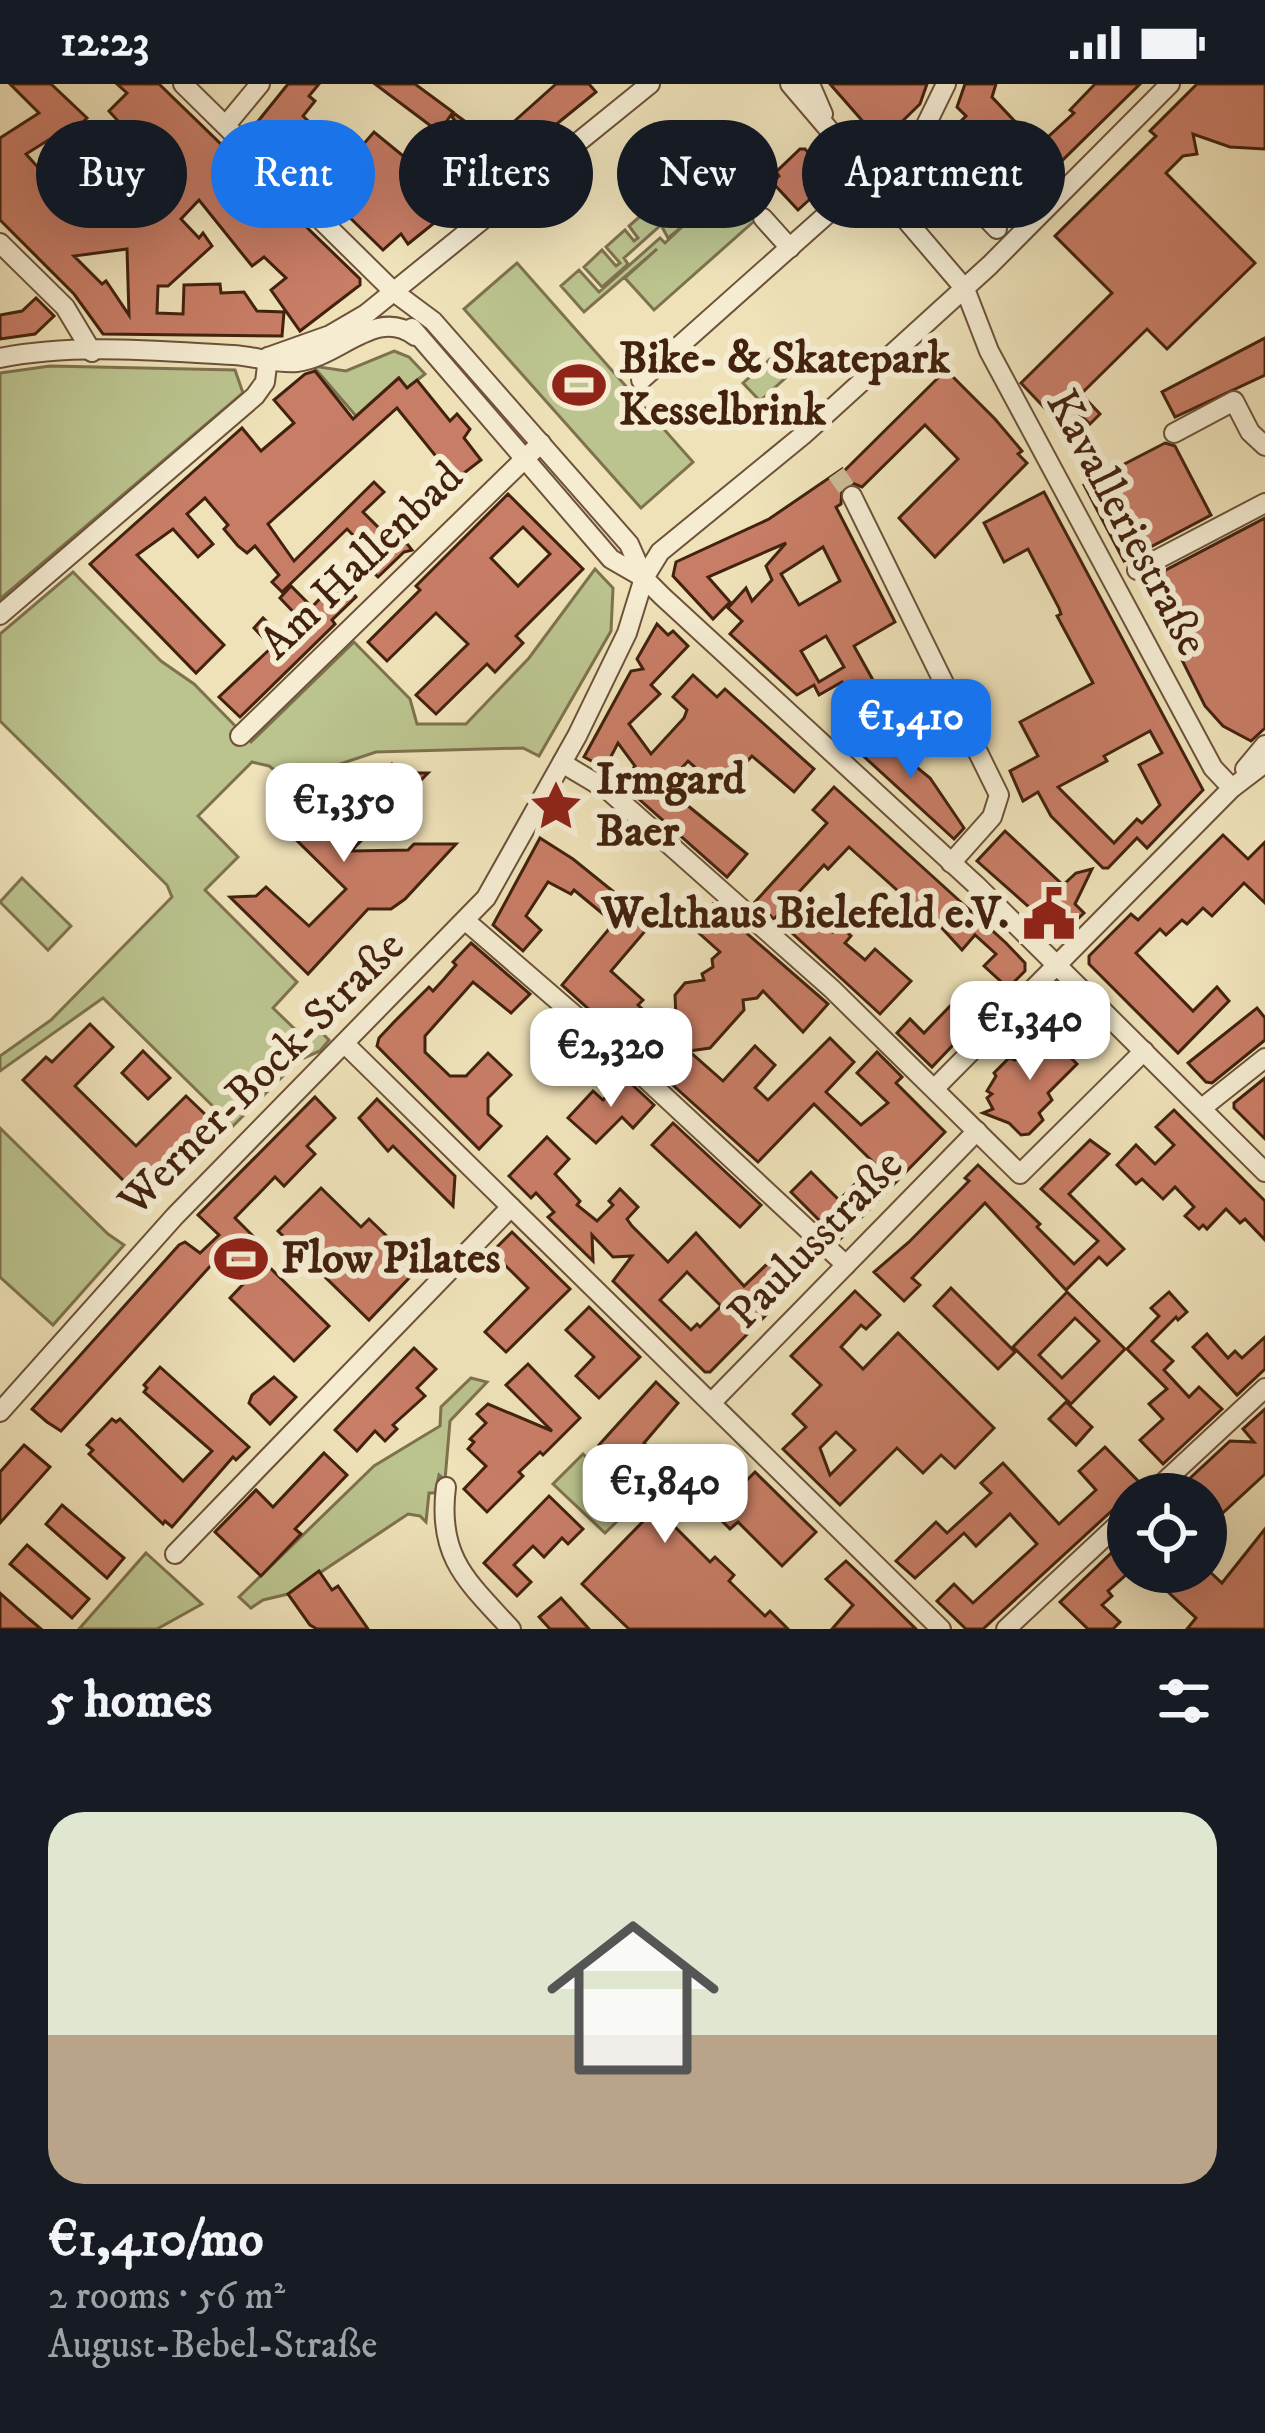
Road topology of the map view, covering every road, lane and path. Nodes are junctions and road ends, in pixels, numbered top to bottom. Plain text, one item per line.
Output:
1 (184, 84) edge
2 (260, 84) edge
3 (650, 84) edge
4 (790, 84) edge
5 (810, 84) edge
6 (946, 84) edge
7 (1170, 84) edge
8 (221, 120) edge
9 (230, 120) edge
10 (822, 120) edge
11 (826, 120) edge
12 (928, 120) edge
13 (330, 228) edge
14 (772, 228) edge
15 (813, 228) edge
16 (915, 228) edge
17 (0, 243) edge
18 (790, 248) junction
19 (965, 289) junction
20 (394, 292) junction
21 (415, 336) junction
22 (92, 352) junction
23 (268, 357) junction
24 (0, 358) edge
25 (641, 380) dead end
26 (1174, 433) dead end
27 (1260, 434) edge
28 (541, 443) junction
29 (523, 459) junction
30 (852, 496) tunnel mouth
31 (1265, 502) edge
32 (1137, 570) dead end
33 (644, 578) junction
34 (0, 615) edge
35 (240, 736) dead end
36 (1265, 745) edge
37 (562, 763) junction
38 (1265, 763) edge
39 (1232, 788) junction
40 (951, 863) junction
41 (467, 922) junction
42 (1057, 965) junction
43 (345, 1044) junction
44 (1144, 1051) junction
45 (1265, 1058) edge
46 (935, 1088) junction
47 (1202, 1108) junction
48 (976, 1131) junction
49 (1265, 1172) edge
50 (511, 1207) junction
51 (846, 1265) junction
52 (1265, 1388) edge
53 (711, 1402) junction
54 (0, 1412) edge
55 (1174, 1473) edge
56 (446, 1487) dead end
57 (1107, 1535) edge
58 (176, 1553) dead end
59 (511, 1629) edge
60 (941, 1629) edge
61 (1006, 1629) edge

1 - 8 street
2 - 9 street
3 - 20 street
4 - 10 street, Kavalleriestraße
5 - 11 street
6 - 12 street
7 - 19 street
13 - 20 street
14 - 18 street
15 - 18 street
16 - 19 street, Kavalleriestraße
17 - 22 street
18 - 25 street
19 - 33 street
19 - 39 street, Kavalleriestraße
20 - 21 street
20 - 23 street
20 - 28 street
21 - 23 street
21 - 29 street
22 - 23 street
22 - 24 street
23 - 34 street
26 - 27 street
28 - 29 street, Am Hallenbad
28 - 33 street
29 - 33 street
29 - 35 street, Am Hallenbad
30 - 40 street
31 - 32 street
33 - 37 street, Werner-Bock-Straße
33 - 40 street
36 - 39 street
37 - 41 street, Werner-Bock-Straße
37 - 46 street
38 - 39 street
39 - 42 street
40 - 42 street
41 - 43 street, Werner-Bock-Straße
41 - 51 street
42 - 44 street
42 - 46 street
43 - 50 street
43 - 54 street, Werner-Bock-Straße
44 - 47 street
44 - 48 street
45 - 47 street
46 - 48 street
47 - 49 street
48 - 51 street, Paulusstraße
50 - 53 street
50 - 58 street
51 - 53 street, Paulusstraße
52 - 55 street
53 - 60 street
56 - 59 street
57 - 61 street

